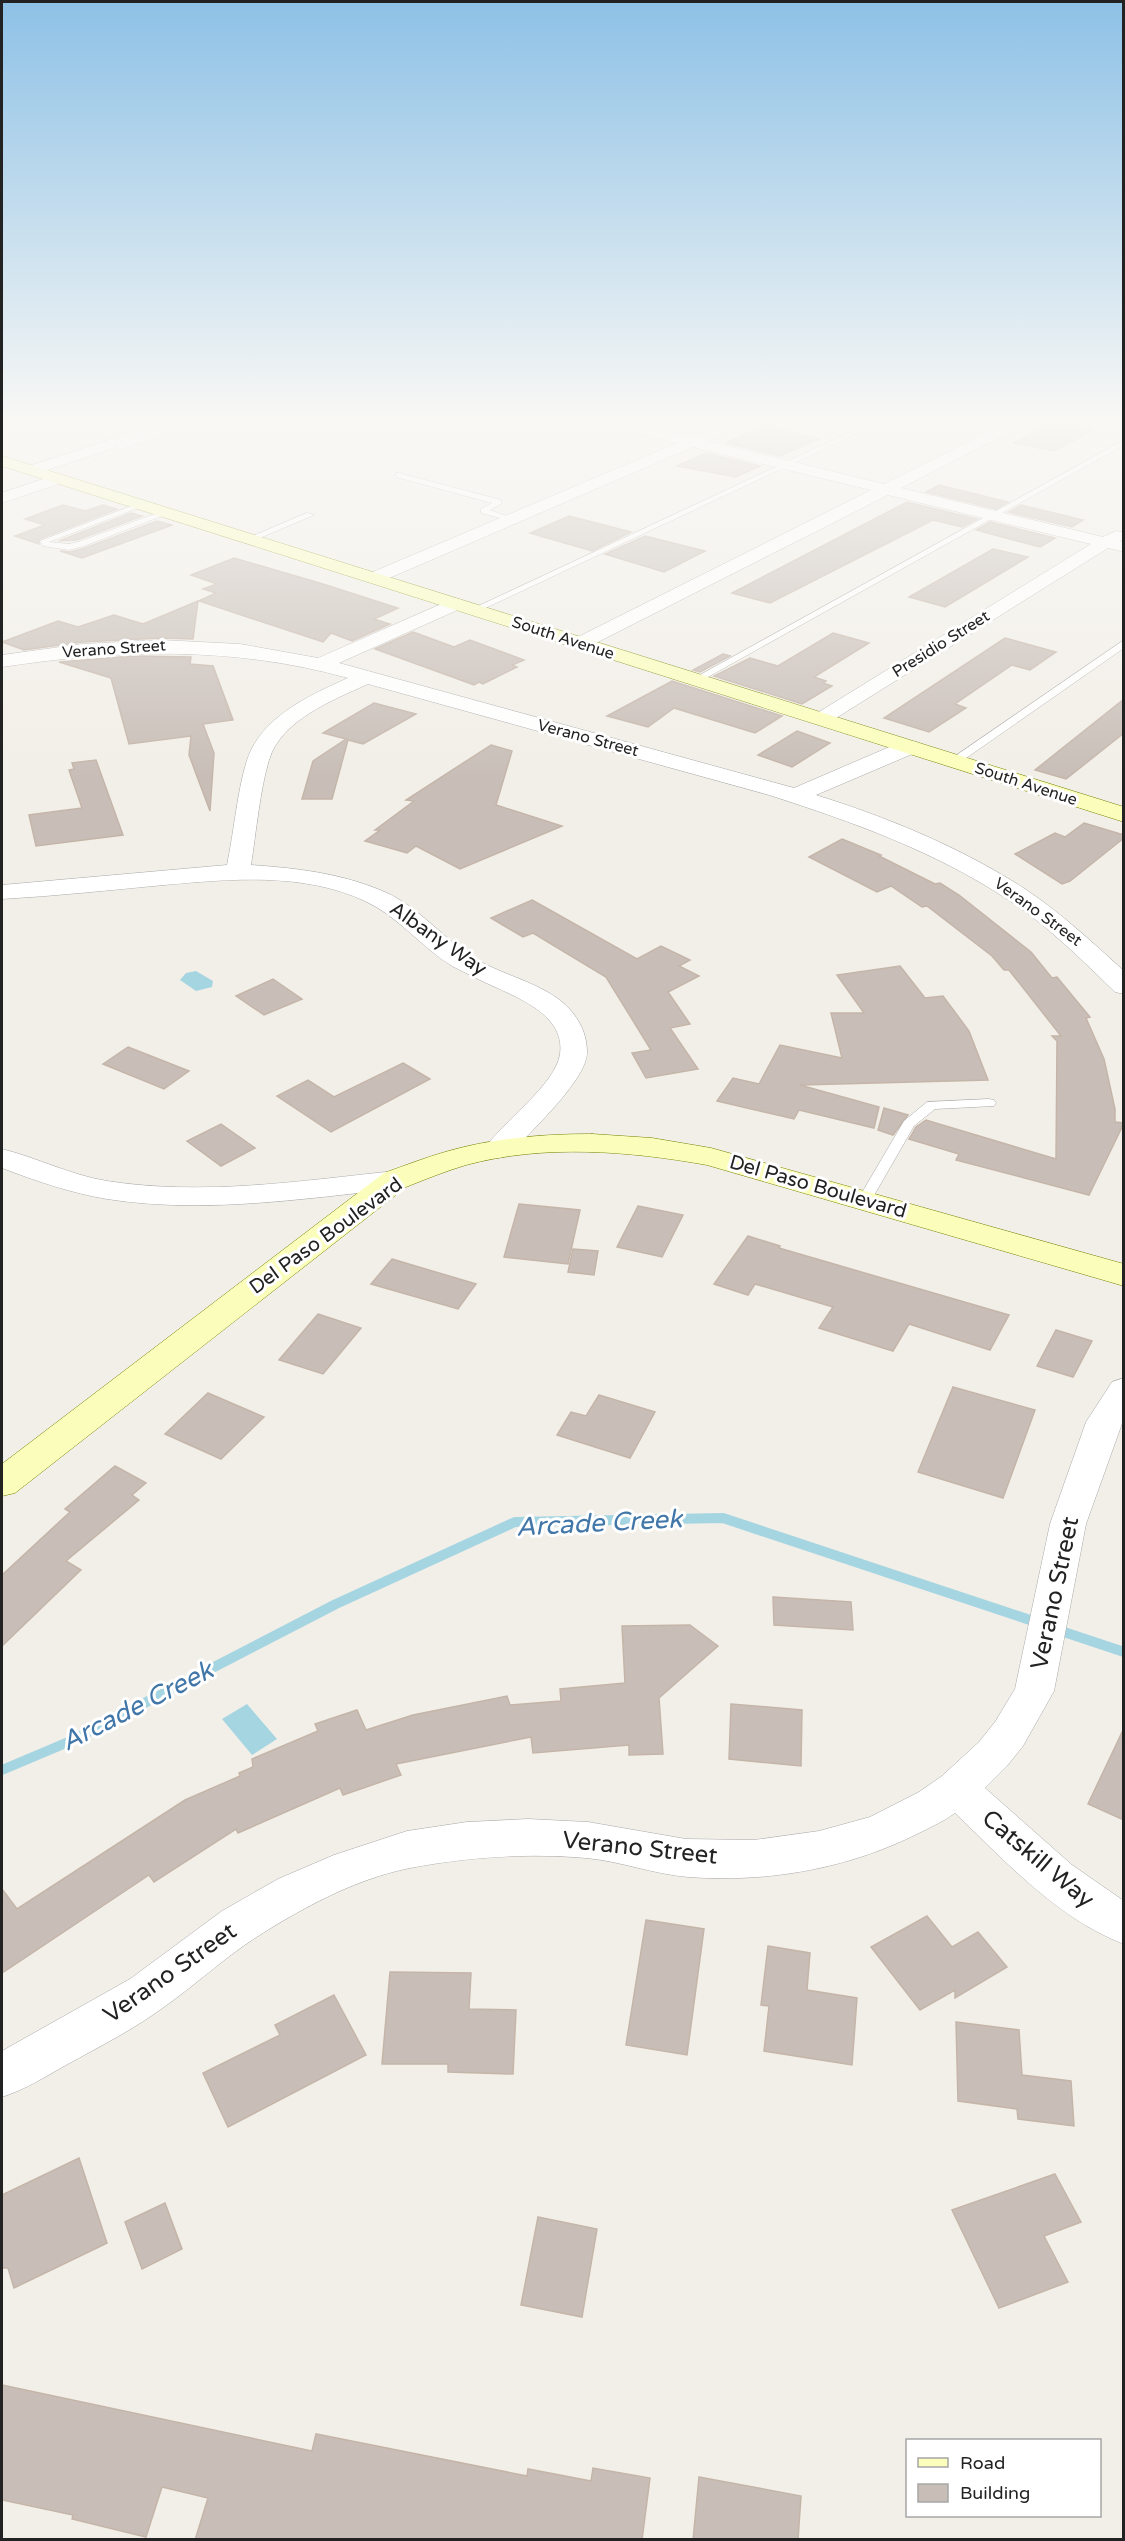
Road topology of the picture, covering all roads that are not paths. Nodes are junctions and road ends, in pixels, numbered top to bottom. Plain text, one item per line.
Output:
1 (45, 541) edge
2 (87, 541) edge
3 (255, 541) edge
4 (461, 541) edge
5 (615, 541) edge
6 (785, 541) edge
7 (946, 541) edge
8 (1096, 541) edge
9 (1114, 545) edge
10 (374, 578) junction
11 (464, 607) junction
12 (1124, 643) edge
13 (581, 644) junction
14 (2, 661) edge
15 (320, 664) junction
16 (366, 677) junction
17 (696, 680) junction
18 (821, 719) junction
19 (909, 747) junction
20 (955, 761) junction
21 (1124, 788) edge
22 (797, 795) junction
23 (1100, 807) junction
24 (1124, 815) edge
25 (238, 872) junction
26 (2, 892) edge
27 (1124, 986) edge
28 (989, 1103) dead end
29 (499, 1149) junction
30 (2, 1158) edge
31 (395, 1180) junction
32 (864, 1201) junction
33 (1124, 1275) edge
34 (1124, 1390) edge
35 (2, 1483) edge
36 (957, 1788) junction
37 (1124, 1924) edge
38 (2, 2075) edge

1 - 2 lane
3 - 10 street, South Avenue
4 - 10 street
5 - 11 lane
6 - 13 street
7 - 17 lane
8 - 9 street
9 - 18 street, Presidio Street
10 - 11 street, South Avenue
11 - 13 street, South Avenue
11 - 15 street
12 - 20 lane
13 - 17 street, South Avenue
14 - 15 street, Verano Street
15 - 16 street, Verano Street
16 - 22 street, Verano Street
16 - 25 street
17 - 18 street, South Avenue
18 - 19 street, South Avenue
19 - 20 street, South Avenue
19 - 22 street
20 - 23 street, South Avenue
21 - 23 street
22 - 27 street, Verano Street
23 - 24 street, South Avenue
25 - 26 street, Albany Way
25 - 29 street, Albany Way
28 - 32 lane
29 - 31 street, Del Paso Boulevard
29 - 32 street, Del Paso Boulevard
30 - 31 street
31 - 35 street, Del Paso Boulevard
32 - 33 street, Del Paso Boulevard
34 - 36 street, Verano Street
36 - 37 street, Catskill Way
36 - 38 street, Verano Street

